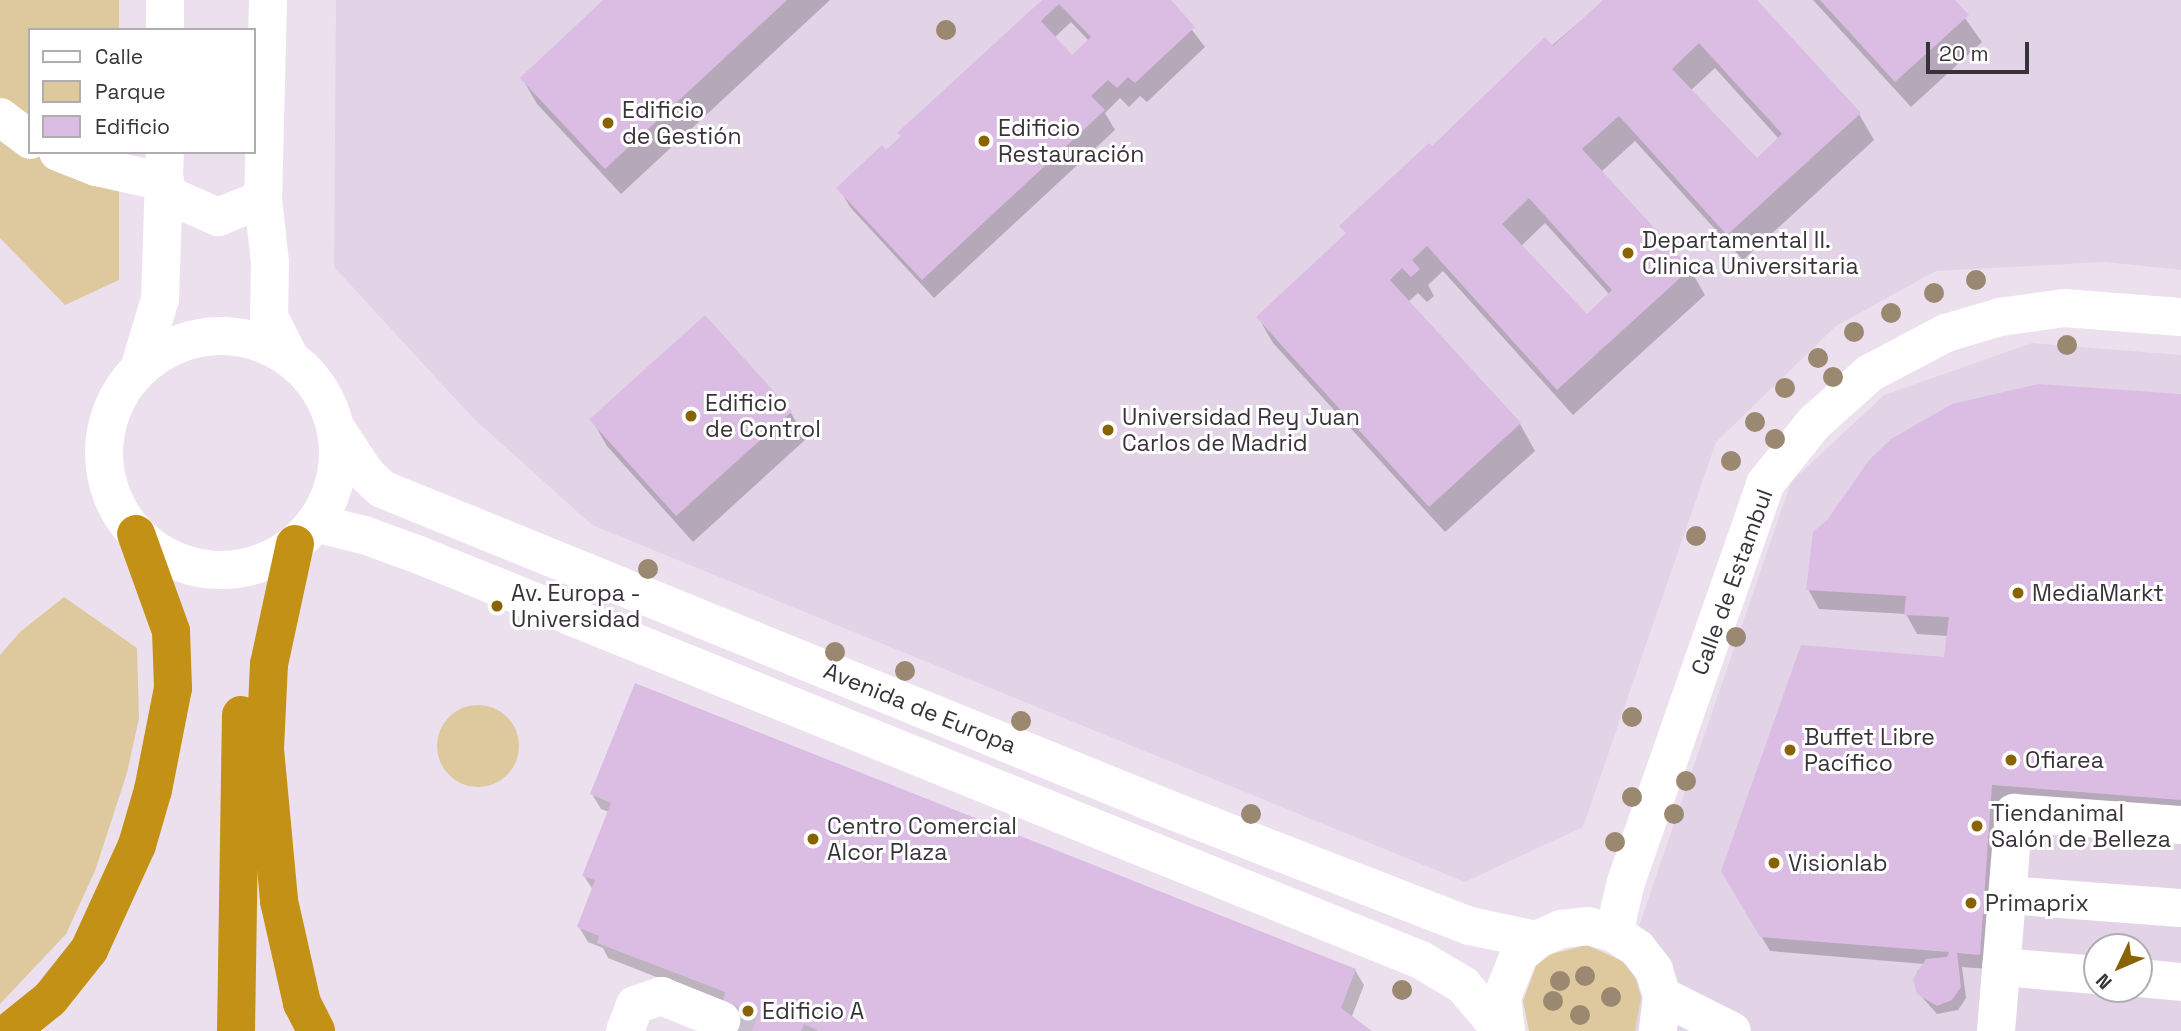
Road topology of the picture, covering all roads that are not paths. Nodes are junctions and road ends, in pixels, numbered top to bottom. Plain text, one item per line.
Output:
1 (165, 0) edge
2 (268, 0) edge
3 (165, 28) edge
4 (0, 117) edge
5 (28, 138) edge
6 (63, 154) edge
7 (165, 176) edge
8 (263, 199) junction
9 (2181, 317) edge
10 (289, 356) junction
11 (140, 366) junction
12 (335, 427) junction
13 (136, 534) junction
14 (297, 541) junction
15 (2181, 825) edge
16 (2007, 895) junction
17 (2181, 908) edge
18 (1614, 933) junction
19 (1536, 940) junction
20 (2001, 967) junction
21 (2083, 974) edge
22 (2153, 979) edge
23 (2181, 982) edge
24 (1660, 1014) edge
25 (680, 1018) edge
26 (721, 1020) tunnel mouth
27 (10, 1031) edge
28 (236, 1031) edge
29 (316, 1031) edge
30 (625, 1031) edge
31 (1504, 1031) edge
32 (1732, 1031) edge
33 (1996, 1031) edge

1 - 3 street
2 - 8 street
4 - 5 street
6 - 7 street
7 - 8 street
7 - 11 street
8 - 10 street
9 - 18 street, Calle de Estambul
10 - 11 street
10 - 12 street
11 - 13 street
12 - 14 street
12 - 19 street, Avenida de Europa
13 - 14 street
13 - 27 highway
14 - 28 highway
14 - 29 highway
14 - 31 street
15 - 16 street
16 - 17 street
16 - 20 street
18 - 19 street
18 - 24 street
19 - 31 street
20 - 21 street
20 - 33 street
22 - 23 street
24 - 32 street
25 - 26 street
25 - 30 street

